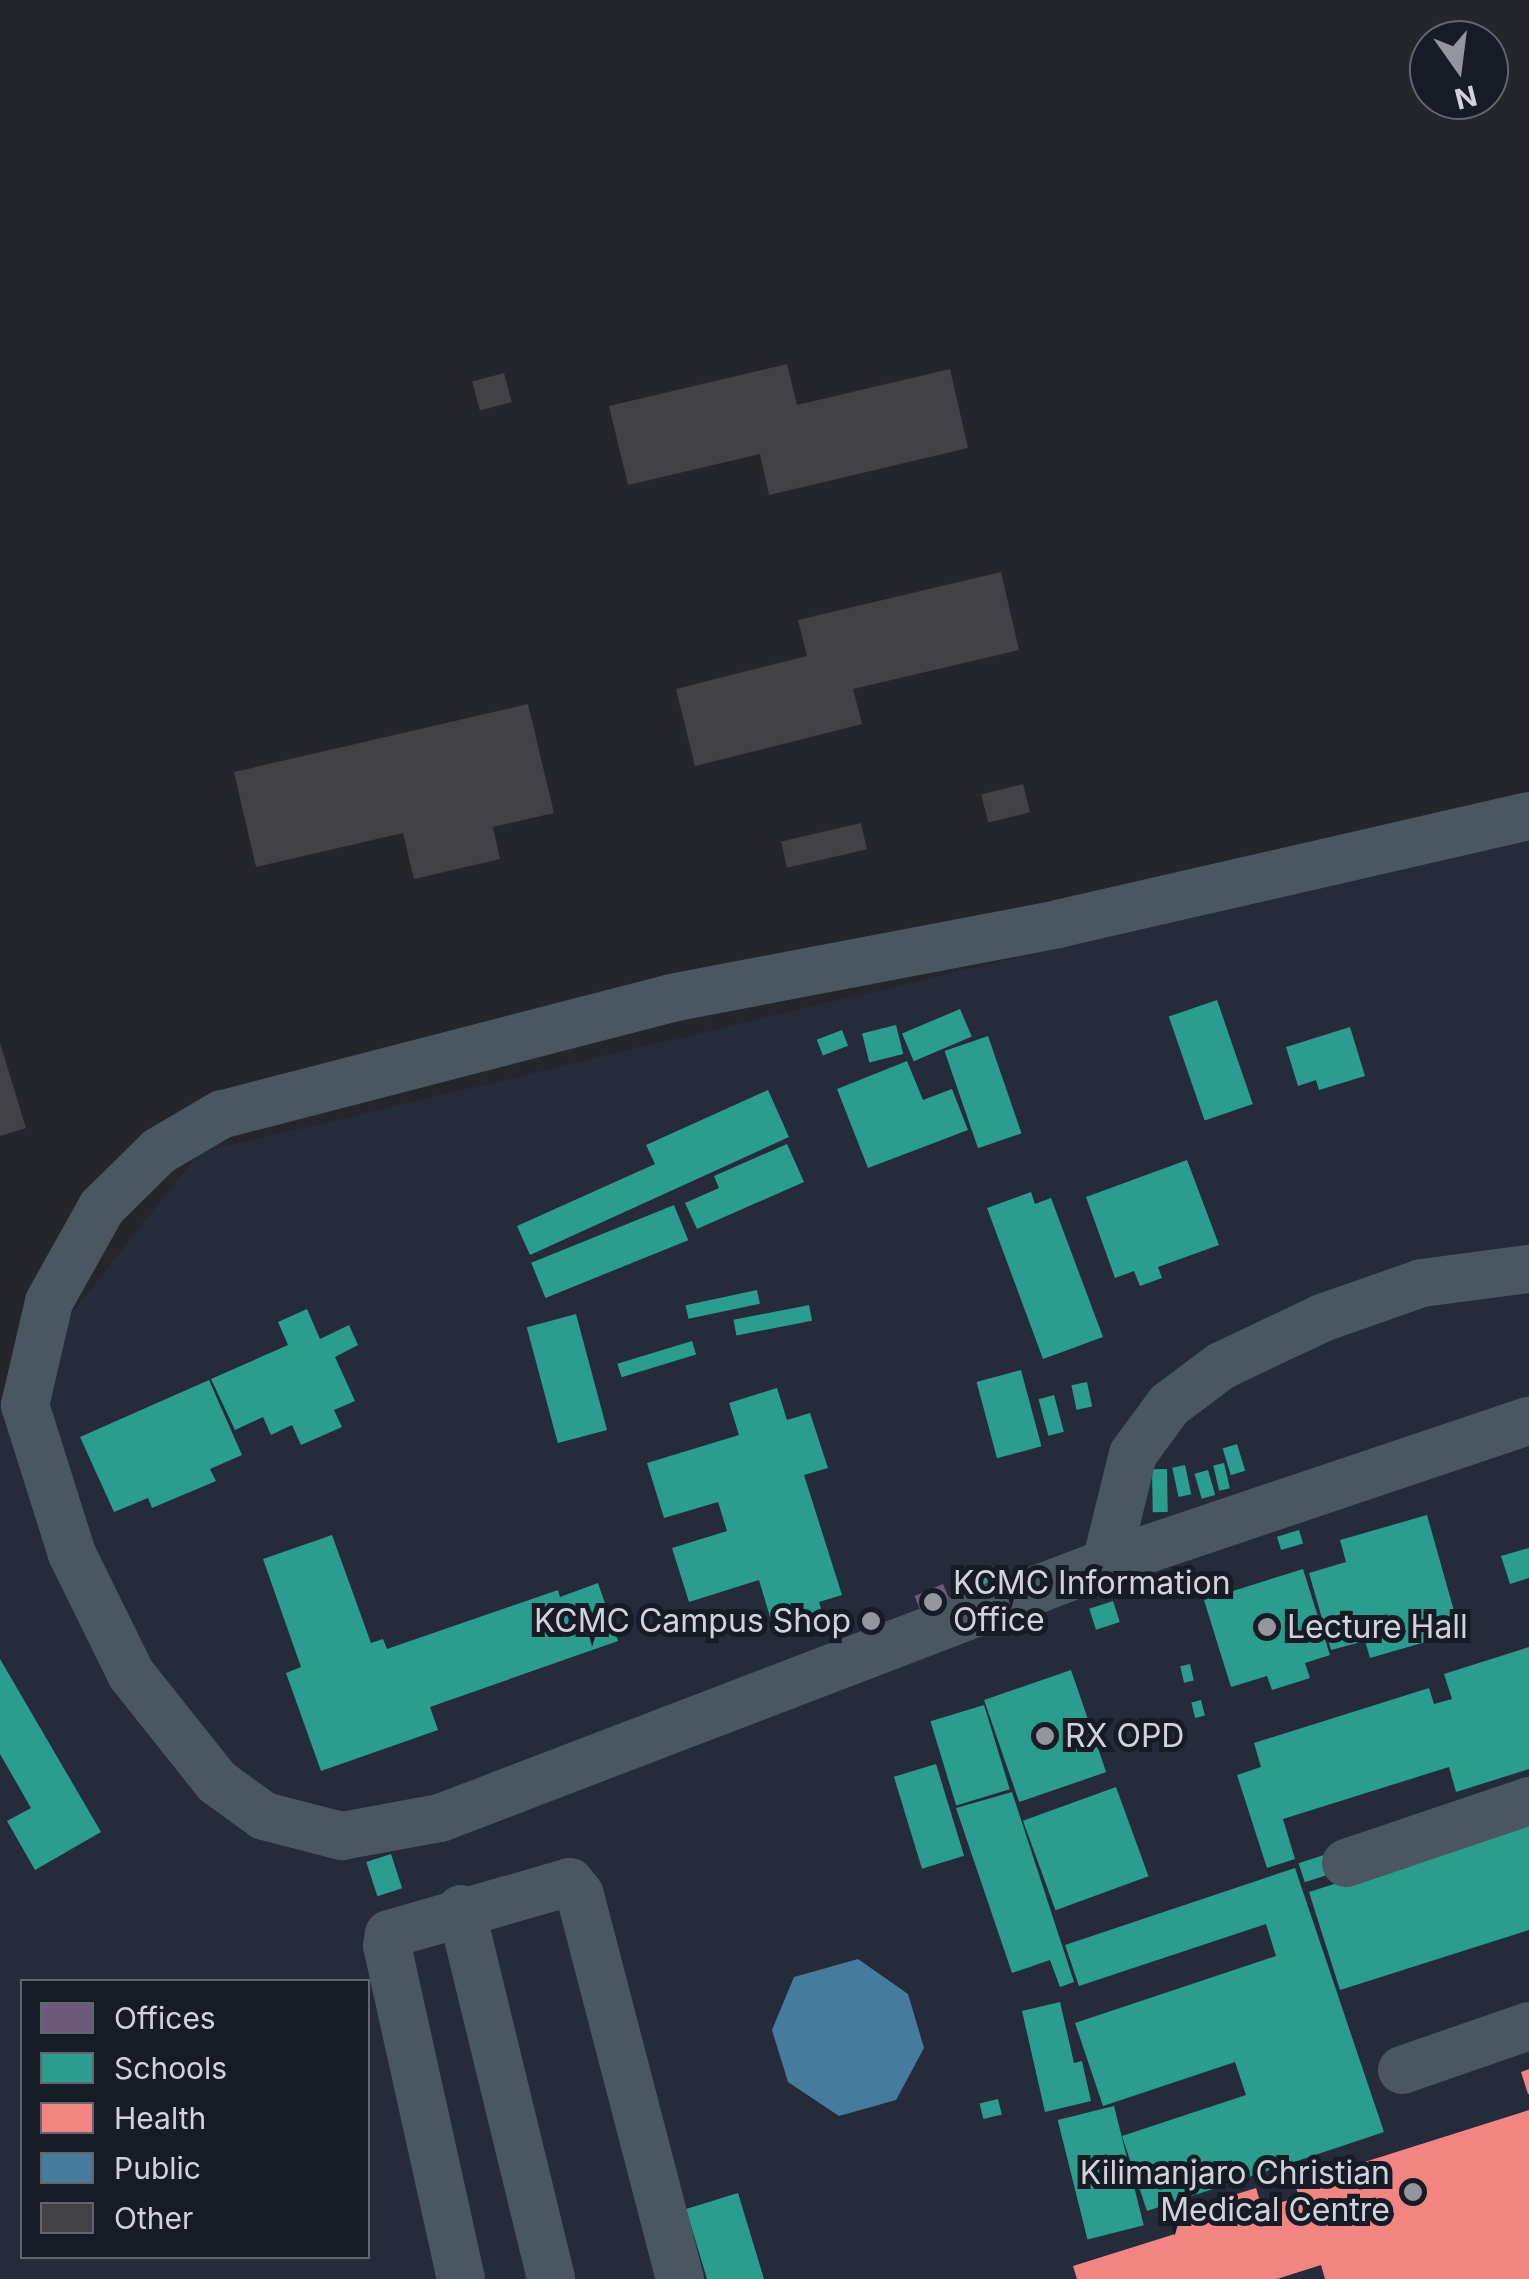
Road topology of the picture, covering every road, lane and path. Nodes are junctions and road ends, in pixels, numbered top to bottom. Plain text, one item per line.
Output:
1 (1529, 816) edge
2 (1529, 1269) edge
3 (1529, 1421) edge
4 (1106, 1563) junction
5 (1529, 1801) edge
6 (1346, 1863) dead end
7 (461, 1909) junction
8 (1529, 2026) edge
9 (1402, 2070) dead end
10 (461, 2279) edge
11 (552, 2279) edge
12 (680, 2279) edge

1 - 4 lane
2 - 4 lane
3 - 4 lane
5 - 6 lane
7 - 10 lane
7 - 11 lane
7 - 12 lane
8 - 9 lane

